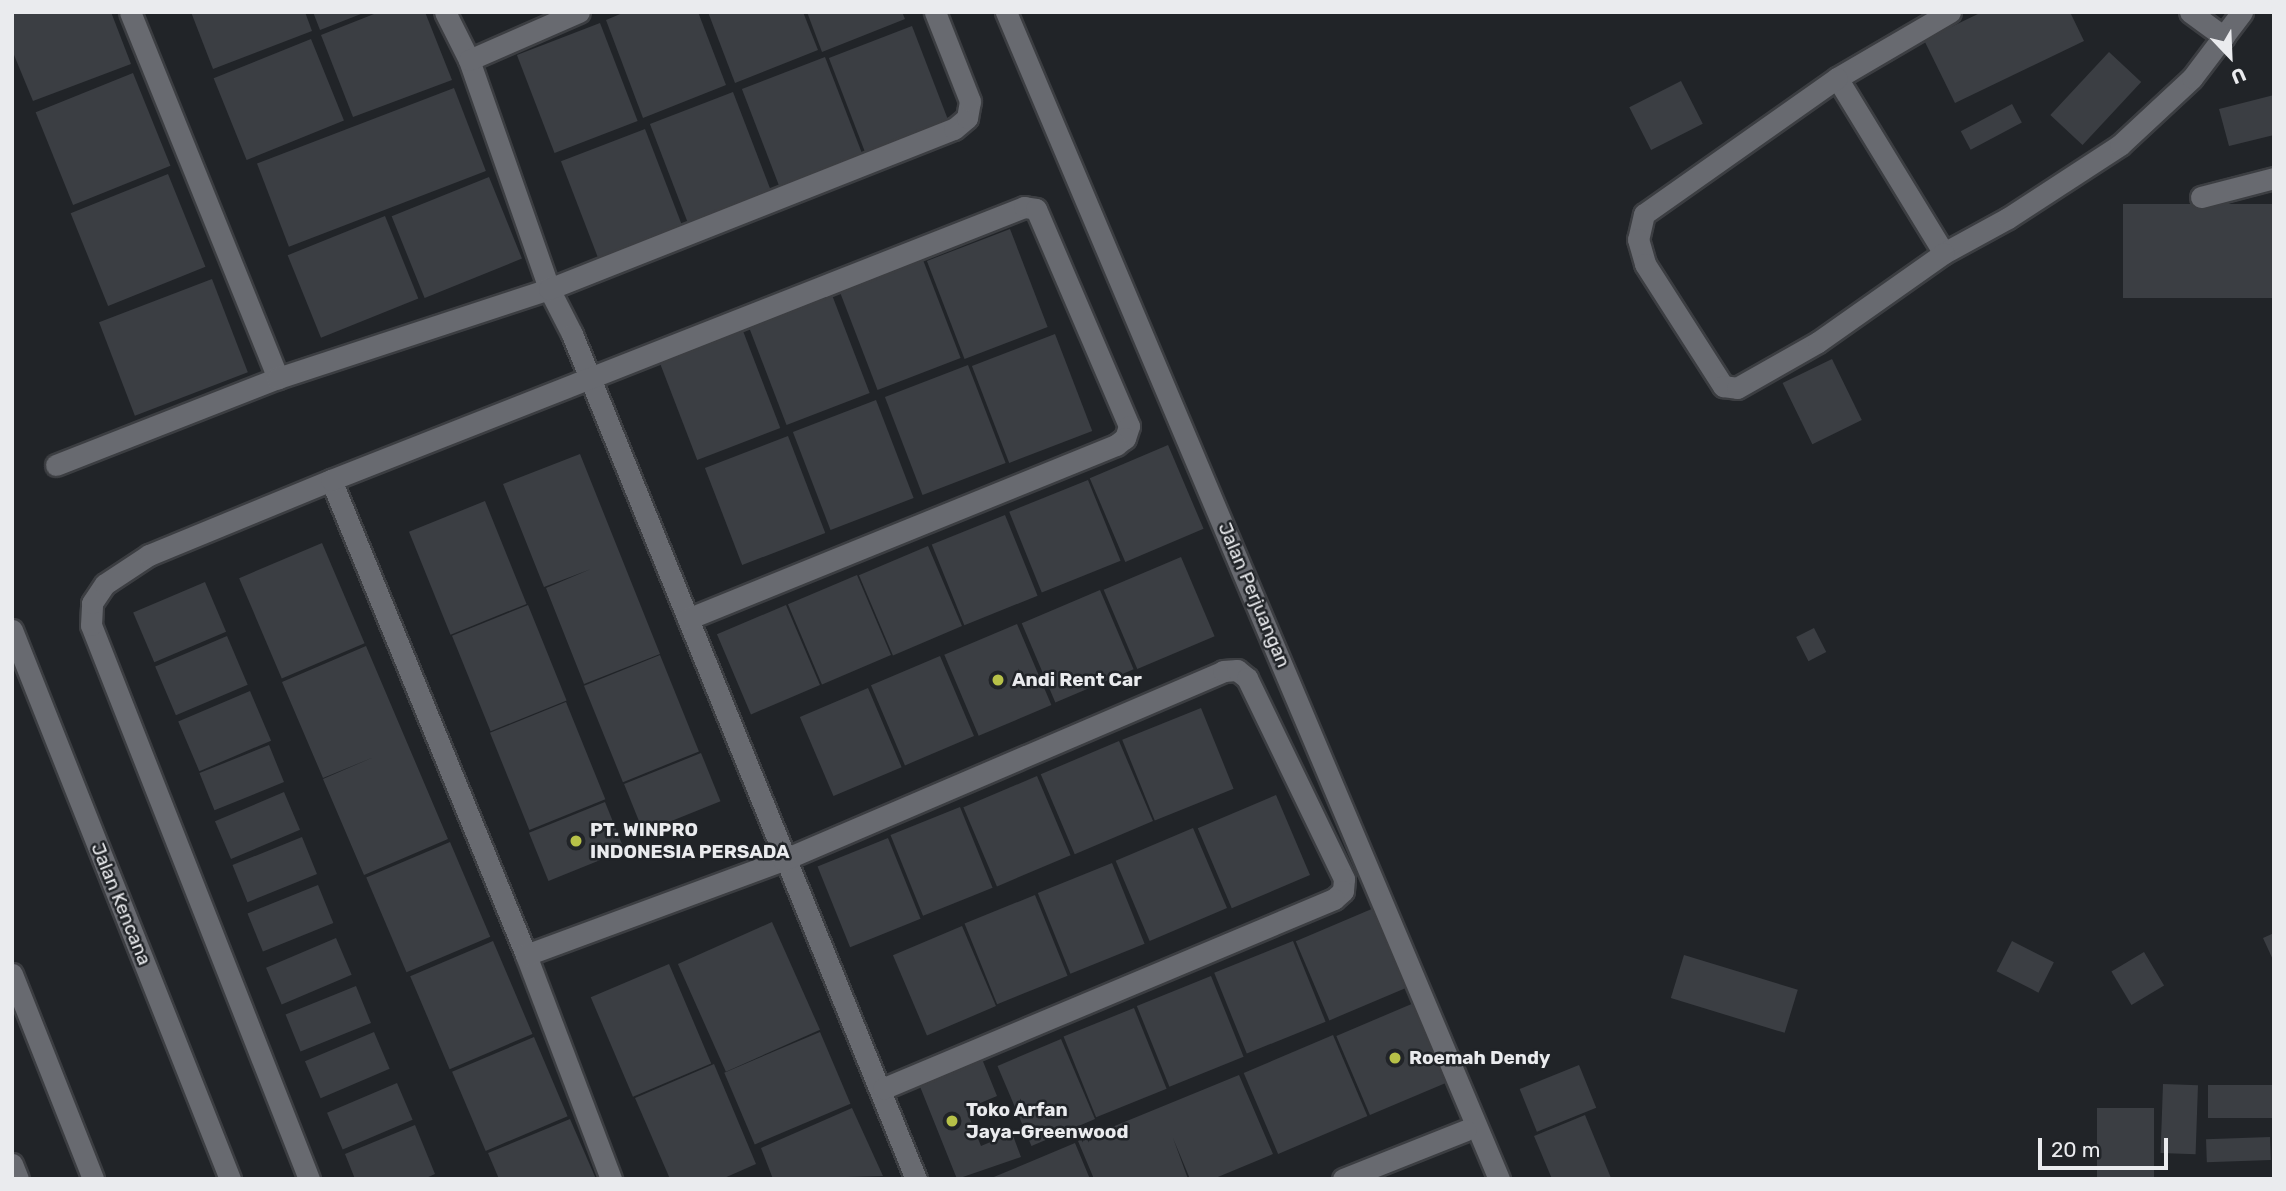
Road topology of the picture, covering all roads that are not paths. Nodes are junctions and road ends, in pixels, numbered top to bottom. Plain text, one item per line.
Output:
1 (130, 12) edge
2 (445, 12) edge
3 (579, 12) edge
4 (935, 12) edge
5 (1006, 12) edge
6 (1950, 12) edge
7 (2190, 12) edge
8 (2242, 12) edge
9 (2224, 37) junction
10 (469, 60) junction
11 (1837, 78) junction
12 (2274, 178) edge
13 (2201, 197) dead end
14 (1944, 253) junction
15 (549, 289) junction
16 (589, 377) junction
17 (278, 378) junction
18 (56, 465) dead end
19 (331, 480) junction
20 (688, 619) junction
21 (12, 630) edge
22 (783, 860) junction
23 (526, 955) junction
24 (12, 974) edge
25 (883, 1089) junction
26 (1466, 1130) dead end
27 (12, 1164) edge
28 (18, 1179) edge
29 (93, 1179) edge
30 (230, 1179) edge
31 (309, 1179) edge
32 (611, 1179) edge
33 (916, 1179) edge
34 (1343, 1179) edge
35 (1499, 1179) edge

1 - 17 street
2 - 10 street
3 - 10 street
4 - 15 street
5 - 35 street, Jalan Perjuangan
6 - 11 street
7 - 9 street
8 - 9 street
9 - 14 street
10 - 15 street
11 - 14 street
11 - 14 street
12 - 13 street
15 - 16 street
15 - 17 street
16 - 19 street
16 - 20 street
16 - 20 street
17 - 18 street
19 - 23 street
19 - 31 street
20 - 22 street
21 - 30 street, Jalan Kencana
22 - 23 street
22 - 25 street
22 - 25 street
23 - 32 street
24 - 29 street
25 - 33 street
26 - 34 street
27 - 28 street

